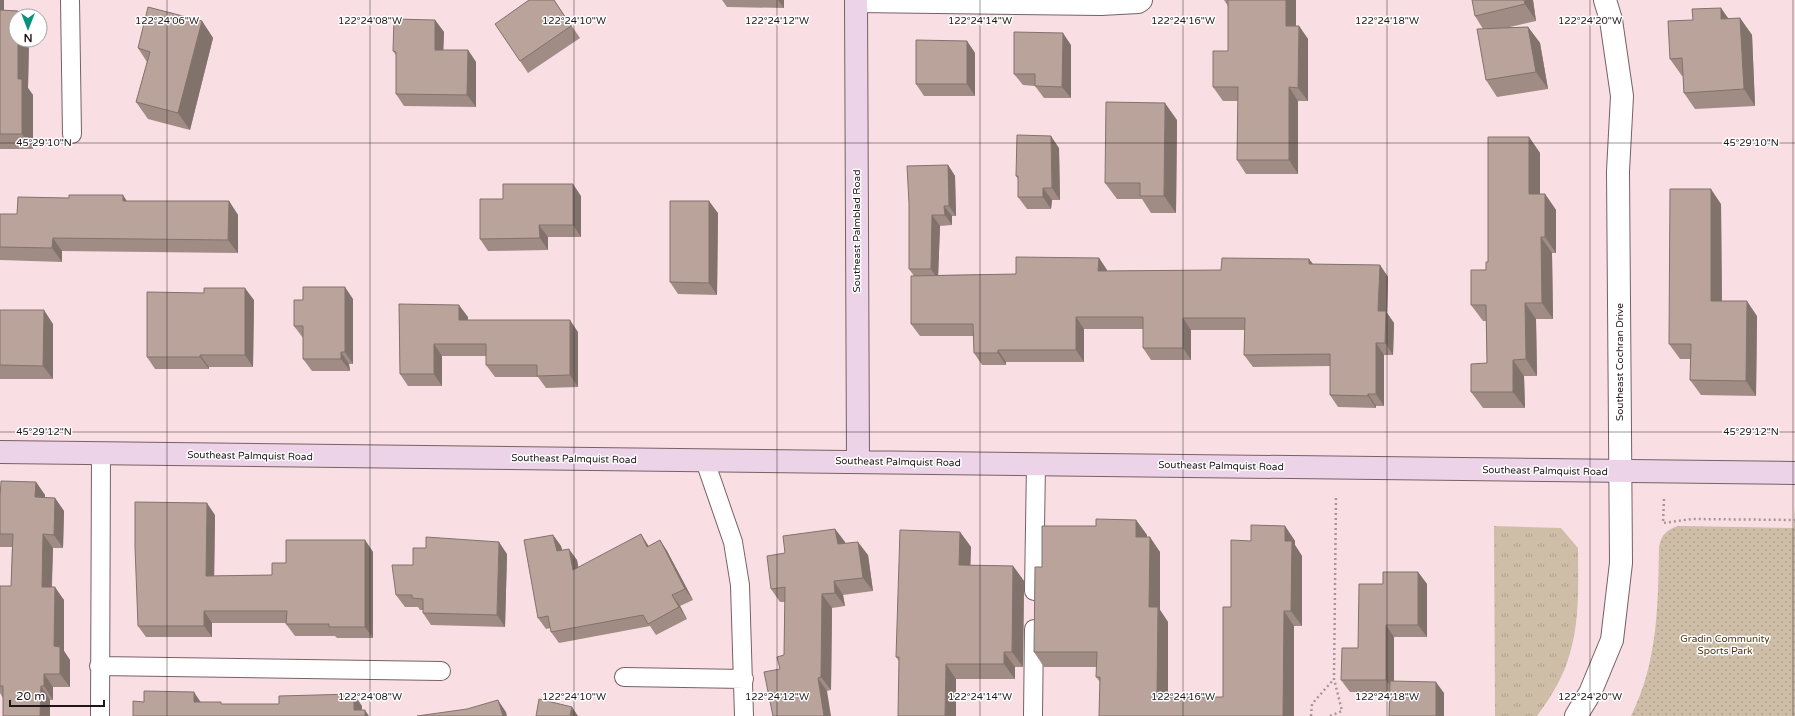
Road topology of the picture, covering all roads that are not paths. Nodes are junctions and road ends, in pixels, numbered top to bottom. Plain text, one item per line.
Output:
1 (70, 0) edge
2 (856, 0) edge
3 (1141, 0) edge
4 (1605, 0) edge
5 (72, 134) dead end
6 (0, 452) edge
7 (101, 454) junction
8 (705, 461) junction
9 (858, 462) junction
10 (1036, 464) junction
11 (1621, 472) junction
12 (1795, 473) edge
13 (99, 666) junction
14 (441, 670) dead end
15 (624, 677) dead end
16 (744, 679) junction
17 (100, 716) edge
18 (744, 716) edge
19 (1033, 716) edge
20 (1576, 716) edge

1 - 5 lane
2 - 3 street
2 - 9 main road, Southeast Palmblad Road
4 - 11 street, Southeast Cochran Drive
6 - 7 main road, Southeast Palmquist Road
7 - 8 main road, Southeast Palmquist Road
7 - 13 lane
8 - 9 main road, Southeast Palmquist Road
8 - 16 lane
9 - 10 main road, Southeast Palmquist Road
10 - 11 main road, Southeast Palmquist Road
10 - 19 lane
11 - 12 main road, Southeast Palmquist Road
11 - 20 street, Southeast Cochran Drive
13 - 14 lane
13 - 17 lane
15 - 16 lane
16 - 18 lane

